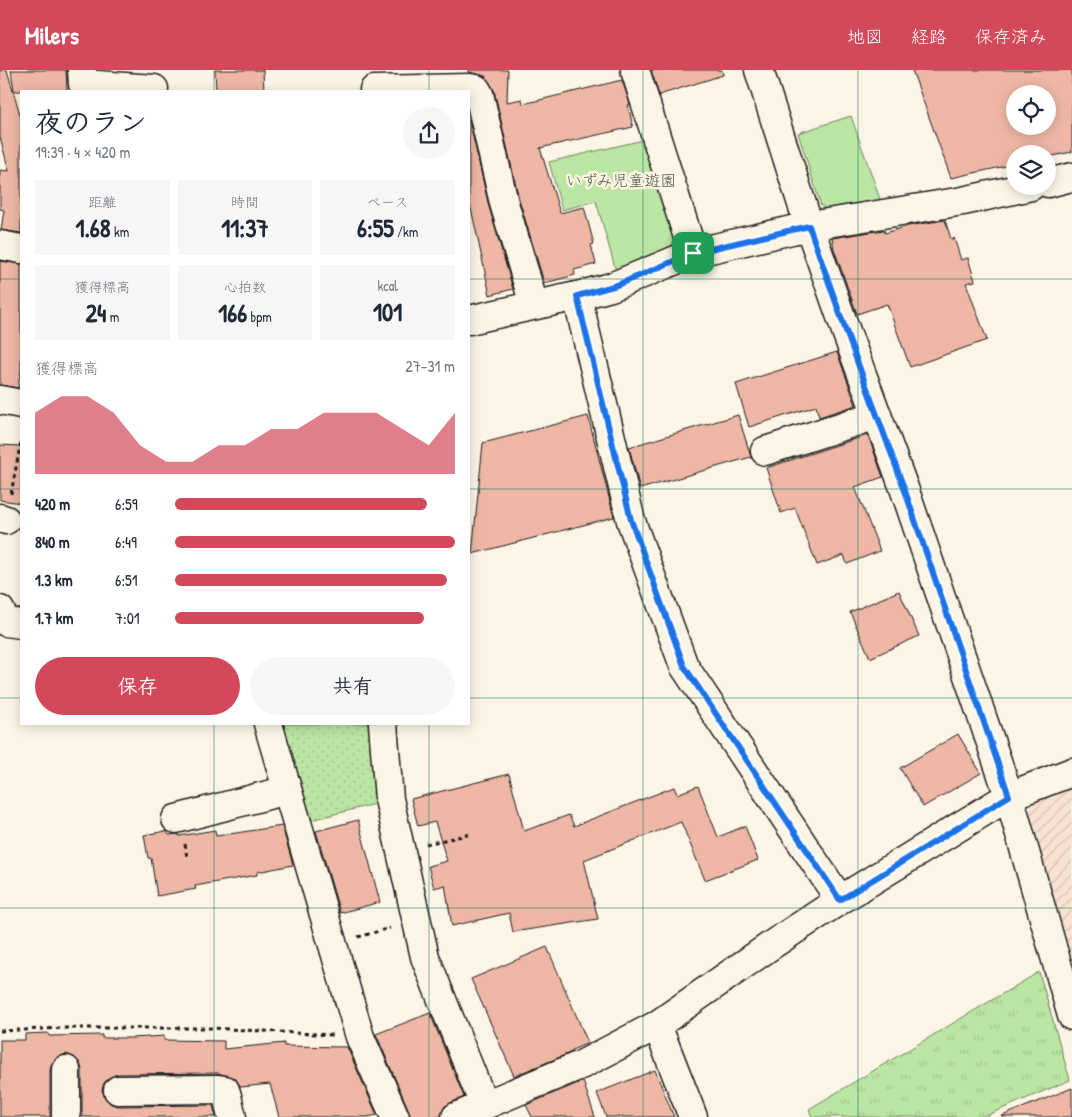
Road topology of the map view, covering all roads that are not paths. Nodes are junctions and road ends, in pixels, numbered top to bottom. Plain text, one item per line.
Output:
1 (82, 70) edge
2 (635, 70) edge
3 (759, 70) edge
4 (374, 84) edge
5 (153, 90) edge
6 (1072, 177) edge
7 (1056, 180) edge
8 (1006, 192) edge
9 (809, 226) junction
10 (0, 245) edge
11 (20, 249) edge
12 (693, 253) junction
13 (577, 296) junction
14 (534, 305) junction
15 (470, 320) edge
16 (0, 400) edge
17 (20, 404) edge
18 (877, 416) junction
19 (765, 451) dead end
20 (0, 610) edge
21 (20, 624) edge
22 (268, 725) edge
23 (383, 725) edge
24 (1072, 772) edge
25 (287, 790) junction
26 (1009, 796) junction
27 (176, 819) dead end
28 (840, 900) junction
29 (1072, 1016) edge
30 (657, 1025) junction
31 (66, 1070) dead end
32 (118, 1090) dead end
33 (484, 1105) junction
34 (66, 1117) edge
35 (232, 1117) edge
36 (395, 1117) edge
37 (456, 1117) edge
38 (693, 1117) edge

1 - 5 street
2 - 12 street
3 - 9 street
4 - 14 street
6 - 7 street
8 - 9 street
9 - 12 street
9 - 18 street
10 - 11 street
12 - 13 street
13 - 14 street
13 - 28 street
14 - 15 street
16 - 17 street
18 - 19 street
18 - 26 street
20 - 21 street
22 - 25 street
23 - 33 street
24 - 26 street
25 - 27 street
25 - 36 street
26 - 28 street
26 - 29 street
28 - 30 street
30 - 33 street
30 - 38 street
31 - 34 street
32 - 35 street
33 - 37 street

